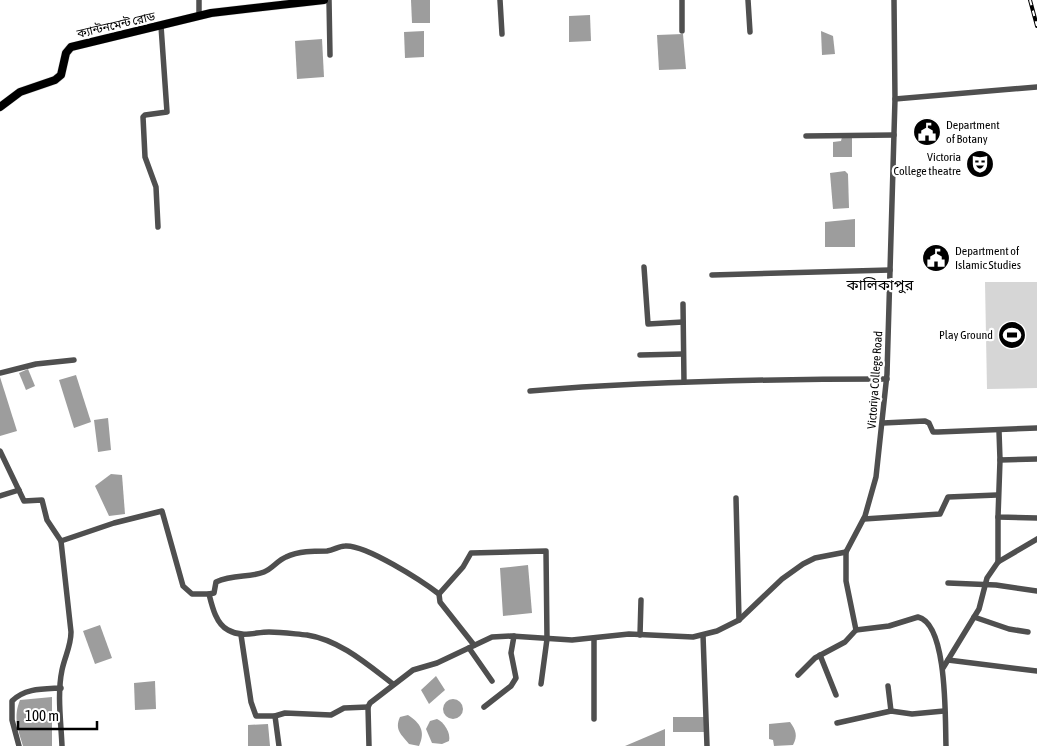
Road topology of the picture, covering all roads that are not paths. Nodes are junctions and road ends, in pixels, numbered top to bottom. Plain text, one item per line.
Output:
1 (199, 0) edge
2 (324, 0) edge
3 (329, 0) edge
4 (500, 0) edge
5 (682, 0) edge
6 (748, 0) edge
7 (894, 0) edge
8 (199, 16) junction
9 (160, 26) junction
10 (682, 31) dead end
11 (750, 32) dead end
12 (502, 34) dead end
13 (330, 55) dead end
14 (1037, 87) edge
15 (895, 99) junction
16 (0, 107) edge
17 (894, 135) junction
18 (806, 136) dead end
19 (158, 227) dead end
20 (644, 266) dead end
21 (890, 270) junction
22 (712, 275) dead end
23 (683, 304) dead end
24 (683, 322) junction
25 (684, 354) junction
26 (640, 355) dead end
27 (74, 360) dead end
28 (0, 373) edge
29 (887, 379) junction
30 (684, 382) junction
31 (530, 391) dead end
32 (883, 422) junction
33 (1037, 428) edge
34 (999, 431) junction
35 (0, 451) edge
36 (1037, 459) edge
37 (1000, 460) junction
38 (19, 490) junction
39 (997, 495) junction
40 (0, 496) edge
41 (736, 498) dead end
42 (998, 518) junction
43 (1037, 518) edge
44 (864, 519) junction
45 (1037, 539) edge
46 (61, 541) junction
47 (846, 552) junction
48 (998, 562) junction
49 (948, 583) dead end
50 (985, 586) junction
51 (1037, 591) edge
52 (209, 594) junction
53 (439, 594) junction
54 (641, 600) dead end
55 (974, 617) junction
56 (739, 620) junction
57 (856, 630) junction
58 (1028, 632) dead end
59 (241, 634) junction
60 (640, 635) junction
61 (703, 635) junction
62 (514, 636) junction
63 (547, 639) junction
64 (594, 640) junction
65 (472, 646) junction
66 (820, 655) junction
67 (948, 660) junction
68 (943, 668) junction
69 (1037, 671) edge
70 (798, 675) dead end
71 (492, 681) dead end
72 (393, 684) junction
73 (541, 684) dead end
74 (888, 686) dead end
75 (61, 688) junction
76 (836, 695) dead end
77 (368, 707) junction
78 (484, 707) dead end
79 (891, 711) junction
80 (944, 712) junction
81 (274, 716) junction
82 (594, 719) dead end
83 (837, 722) dead end
84 (19, 746) edge
85 (62, 746) edge
86 (279, 746) edge
87 (369, 746) edge
88 (707, 746) edge
89 (946, 746) edge

1 - 8 street
2 - 8 main road, ক্যান্টনমেন্ট রোড
3 - 13 street
4 - 12 street
5 - 10 street
6 - 11 street
7 - 15 street, Victoriya College Road
8 - 9 main road, ক্যান্টনমেন্ট রোড
9 - 16 main road, ক্যান্টনমেন্ট রোড
9 - 19 street
14 - 15 street
15 - 17 street, Victoriya College Road
17 - 18 street
17 - 21 street, Victoriya College Road
20 - 24 street
21 - 22 street
21 - 29 street, Victoriya College Road
23 - 24 street
24 - 25 street
25 - 26 street
25 - 30 street
27 - 28 street
29 - 30 street
29 - 32 street, Victoriya College Road
30 - 31 street
32 - 34 street
32 - 44 street, Victoriya College Road
33 - 34 street
34 - 37 street
35 - 38 street
36 - 37 street
37 - 39 street
38 - 40 street
38 - 46 street
39 - 42 street
39 - 44 street
41 - 56 street
42 - 43 street
42 - 48 street
44 - 47 street, Victoriya College Road
45 - 48 street
46 - 52 street
46 - 75 street
47 - 56 street
47 - 57 street, Victoriya College Road
48 - 50 street
49 - 50 street
50 - 51 street
50 - 55 street
52 - 53 street
52 - 59 street
53 - 63 street
53 - 65 street
54 - 60 street
55 - 58 street
55 - 67 street
56 - 61 street
57 - 66 street
57 - 68 street
59 - 72 street
59 - 81 street
60 - 61 street
60 - 64 street
61 - 88 street
62 - 63 street
62 - 65 street
62 - 78 street
63 - 64 street
63 - 73 street
64 - 82 street
65 - 71 street
65 - 72 street
66 - 70 street
66 - 76 street
67 - 68 street
67 - 69 street
68 - 80 street
72 - 77 street
74 - 79 street
75 - 84 street
75 - 85 street
77 - 81 street
77 - 87 street
79 - 80 street
79 - 83 street
80 - 89 street
81 - 86 street

